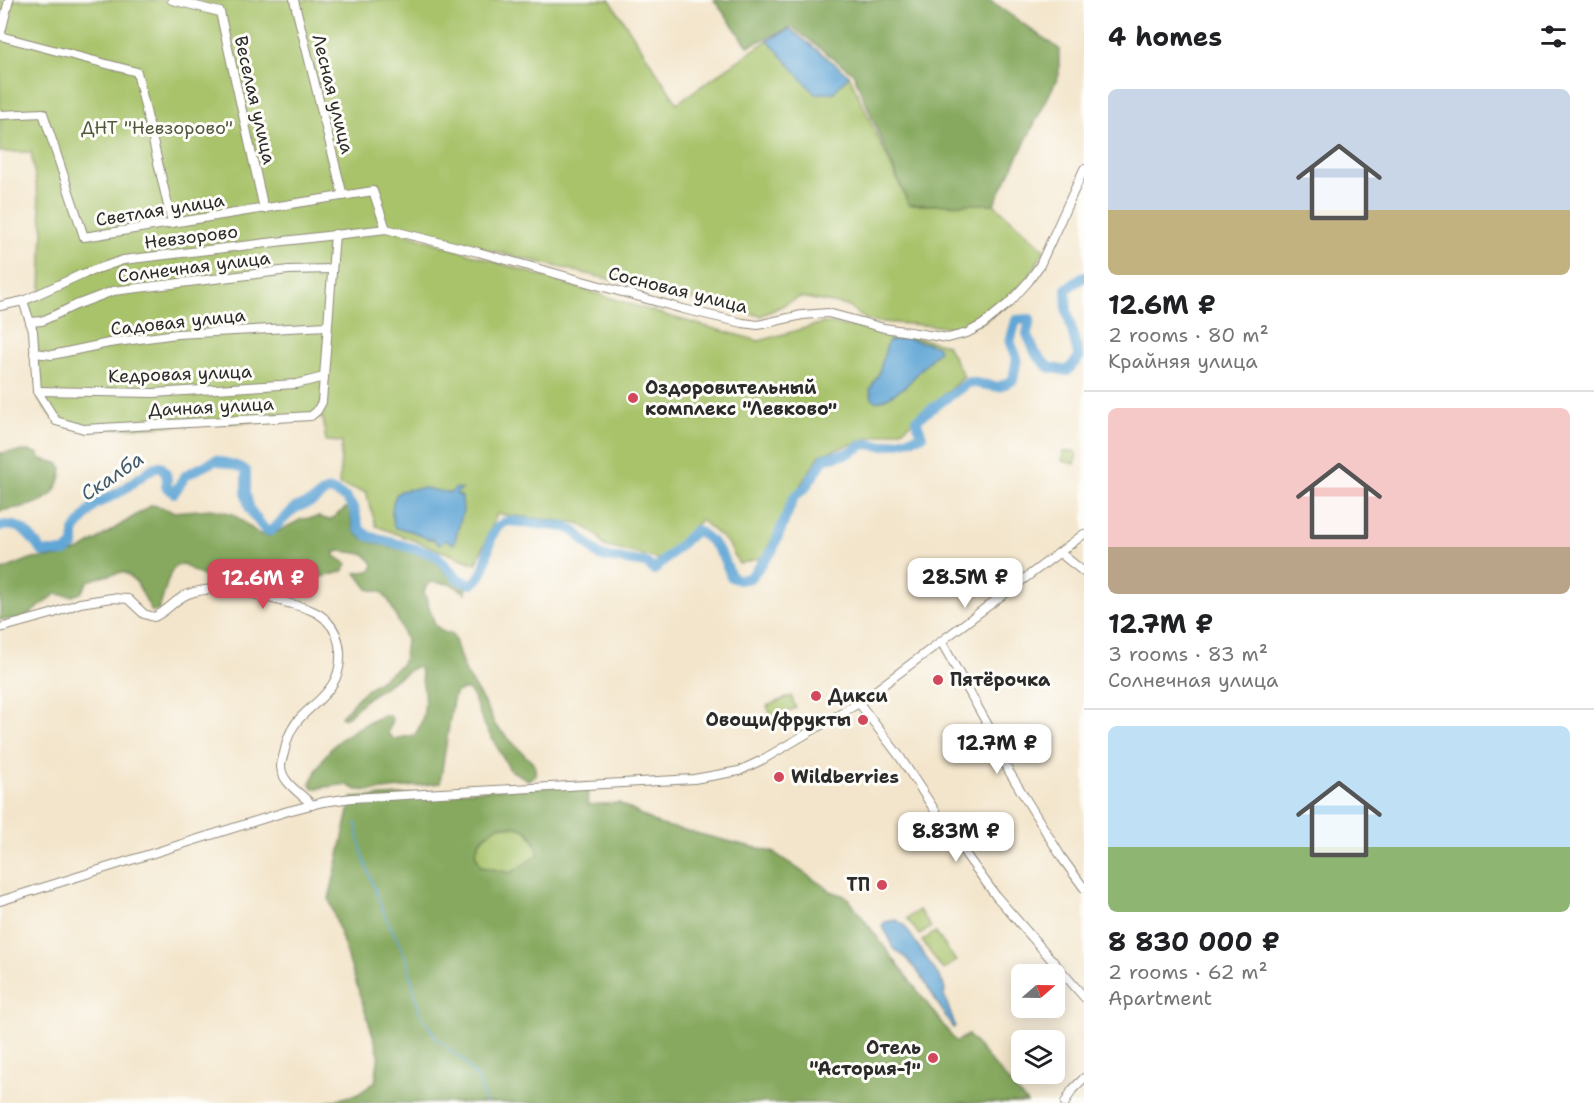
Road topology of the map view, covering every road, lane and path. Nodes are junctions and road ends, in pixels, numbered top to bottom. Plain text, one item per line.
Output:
1 (9, 0) edge
2 (172, 0) edge
3 (294, 0) edge
4 (0, 115) edge
5 (1084, 169) edge
6 (343, 196) junction
7 (264, 208) junction
8 (172, 223) junction
9 (389, 230) junction
10 (335, 234) junction
11 (331, 269) junction
12 (23, 301) junction
13 (0, 306) edge
14 (30, 322) junction
15 (327, 326) junction
16 (34, 353) junction
17 (324, 377) junction
18 (37, 391) junction
19 (1084, 534) edge
20 (1060, 553) junction
21 (1084, 572) edge
22 (0, 628) edge
23 (942, 643) junction
24 (859, 704) junction
25 (312, 805) junction
26 (1084, 888) edge
27 (0, 901) edge
28 (1084, 997) edge
29 (1084, 1078) edge
30 (1065, 1103) edge

1 - 8 street
2 - 7 street, Веселая улица
3 - 6 street, Лесная улица
4 - 8 street, Светлая улица
5 - 9 street, Сосновая улица
6 - 7 street, Светлая улица
6 - 9 street, Светлая улица
7 - 8 street, Светлая улица
9 - 10 street, Невзорово
10 - 11 street, Дачная улица
10 - 12 street, Невзорово
11 - 14 street, Солнечная улица
11 - 15 street, Дачная улица
12 - 13 street, Невзорово
12 - 14 street, Дачная улица
14 - 16 street, Дачная улица
15 - 16 street, Садовая улица
15 - 17 street, Дачная улица
16 - 18 street, Дачная улица
17 - 18 street, Кедровая улица
17 - 18 street, Дачная улица
19 - 20 street
20 - 21 street
20 - 23 street
22 - 25 street
23 - 24 street
23 - 26 street
24 - 25 street
24 - 28 street
25 - 27 street
29 - 30 street

